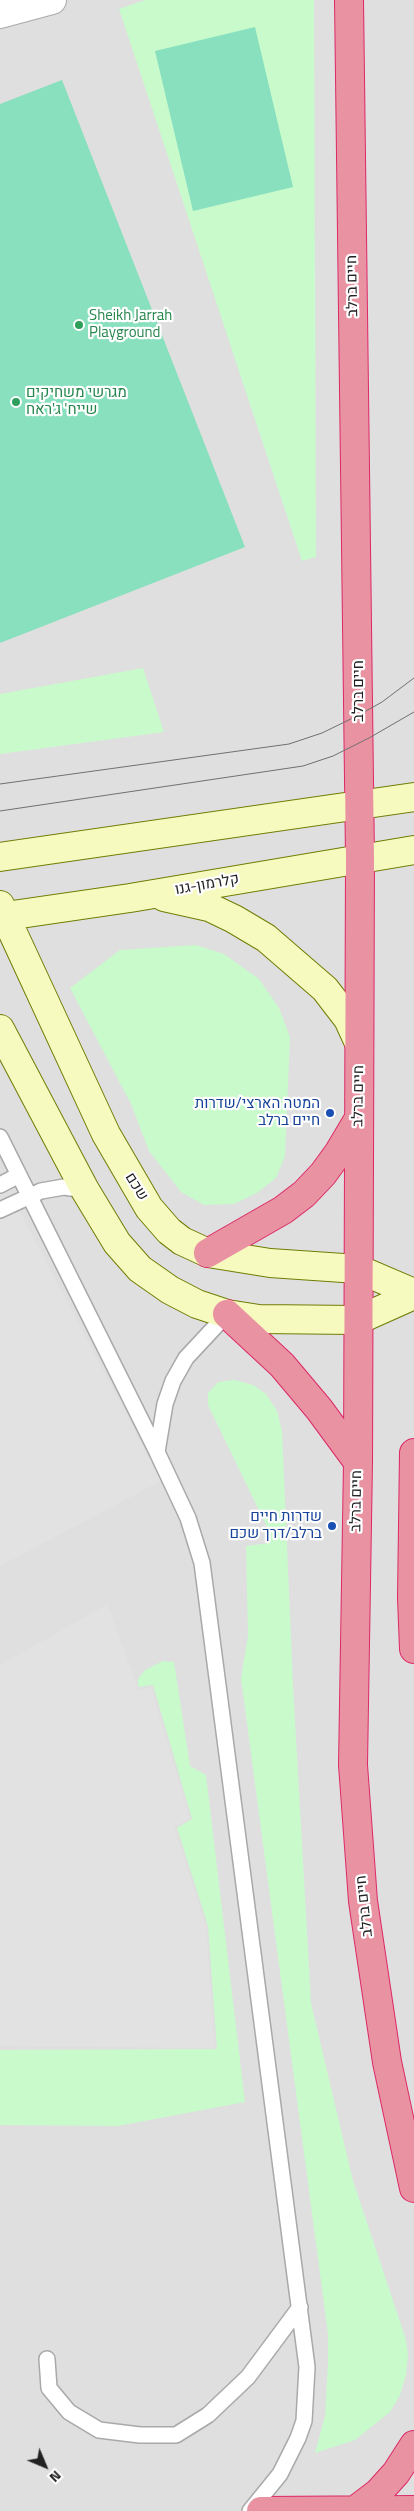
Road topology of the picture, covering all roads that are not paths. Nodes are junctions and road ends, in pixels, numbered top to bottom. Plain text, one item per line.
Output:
1 (52, 0) edge
2 (349, 0) edge
3 (0, 14) edge
4 (414, 797) edge
5 (359, 806) junction
6 (414, 850) edge
7 (0, 857) edge
8 (360, 858) junction
9 (130, 898) junction
10 (2, 913) edge
11 (0, 1029) edge
12 (359, 1043) junction
13 (358, 1118) junction
14 (0, 1137) edge
15 (18, 1175) junction
16 (0, 1184) edge
17 (85, 1190) junction
18 (29, 1195) junction
19 (0, 1210) edge
20 (208, 1253) junction
21 (358, 1269) junction
22 (414, 1294) edge
23 (228, 1314) junction
24 (358, 1320) junction
25 (157, 1452) junction
26 (414, 1453) edge
27 (358, 1462) junction
28 (414, 1649) edge
29 (414, 2188) edge
30 (300, 2307) junction
31 (47, 2359) dead end
32 (414, 2445) edge
33 (357, 2509) junction
34 (414, 2510) edge
35 (250, 2511) edge
36 (261, 2511) edge

1 - 3 street
2 - 5 highway, חיים ברלב
4 - 5 street
5 - 7 street
5 - 8 highway, חיים ברלב
6 - 8 street, קלרמון-גנו
8 - 9 street, קלרמון-גנו
8 - 12 highway, חיים ברלב
9 - 10 street, קלרמון-גנו
9 - 12 street
10 - 20 street, שכם
11 - 17 street, שכם
12 - 13 highway, חיים ברלב
13 - 20 highway
13 - 21 highway, חיים ברלב
14 - 15 lane
15 - 16 lane
15 - 18 lane
17 - 18 lane
17 - 23 street, שכם
18 - 19 lane
18 - 25 lane
20 - 21 street, שכם
21 - 22 street, שכם
21 - 24 highway, חיים ברלב
22 - 24 street, שכם
23 - 24 street, שכם
23 - 25 lane
23 - 27 highway
24 - 27 highway, חיים ברלב
25 - 30 lane
26 - 28 highway
27 - 29 highway, חיים ברלב
30 - 31 lane
30 - 35 lane
32 - 33 highway
33 - 34 highway
33 - 36 highway

